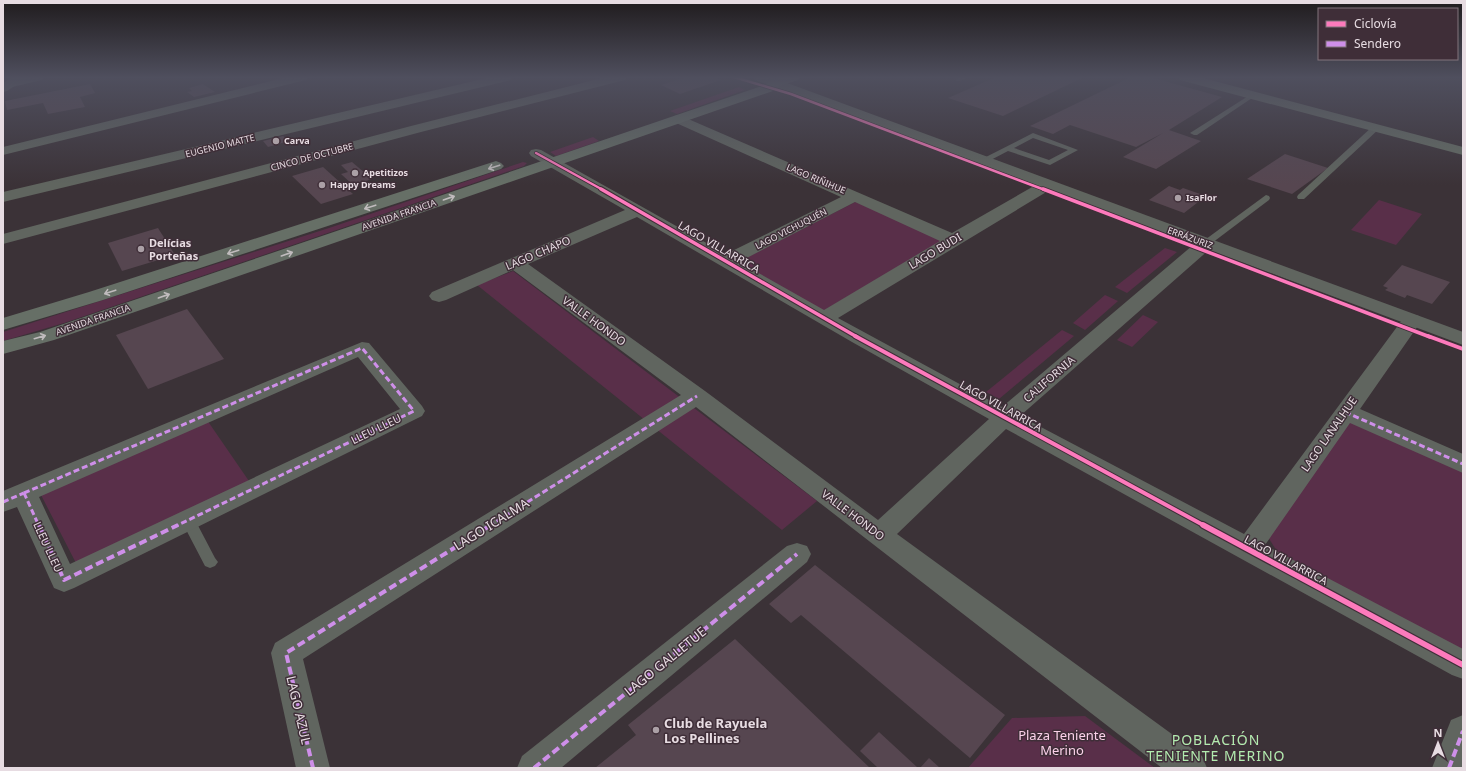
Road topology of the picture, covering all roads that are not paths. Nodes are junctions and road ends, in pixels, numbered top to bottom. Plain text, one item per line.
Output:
1 (157, 113) edge
2 (356, 113) edge
3 (479, 113) edge
4 (677, 113) edge
5 (855, 113) edge
6 (1225, 113) edge
7 (1320, 113) edge
8 (1354, 113) edge
9 (673, 114) junction
10 (1376, 128) junction
11 (1194, 133) dead end
12 (1463, 141) edge
13 (1008, 148) junction
14 (3, 151) edge
15 (1463, 151) edge
16 (544, 158) junction
17 (982, 161) junction
18 (1047, 185) junction
19 (855, 196) junction
20 (3, 197) edge
21 (1301, 197) dead end
22 (1266, 198) dead end
23 (638, 210) junction
24 (3, 239) edge
25 (953, 240) junction
26 (1205, 244) junction
27 (727, 261) junction
28 (515, 263) junction
29 (439, 296) dead end
30 (824, 318) junction
31 (1412, 320) junction
32 (3, 324) edge
33 (1463, 338) edge
34 (3, 348) edge
35 (697, 396) junction
36 (1345, 412) junction
37 (1004, 418) junction
38 (1463, 464) edge
39 (13, 498) edge
40 (188, 520) junction
41 (879, 535) junction
42 (1248, 549) junction
43 (797, 554) dead end
44 (210, 562) dead end
45 (286, 652) joint
46 (1463, 665) edge
47 (1463, 731) edge
48 (313, 768) edge
49 (534, 768) edge
50 (1190, 768) edge
51 (1449, 768) edge

1 - 14 street
2 - 20 street, EUGENIO MATTE
3 - 24 street, CINCO DE OCTUBRE
4 - 9 main road, AVENIDA FRANCIA
5 - 17 street, ERRÁZURIZ
6 - 11 lane
7 - 10 highway
8 - 12 highway
9 - 16 main road, AVENIDA FRANCIA
9 - 16 main road, AVENIDA FRANCIA
9 - 19 street, LAGO RIÑIHUE
10 - 15 highway
10 - 21 lane
13 - 13 lane
13 - 17 lane
16 - 23 street, LAGO VILLARRICA
16 -> 32 main road, AVENIDA FRANCIA
34 -> 16 main road, AVENIDA FRANCIA
17 - 18 street, ERRÁZURIZ
18 - 25 street, LAGO BUDI
18 - 26 street, ERRÁZURIZ
19 - 25 street, LAGO RIÑIHUE
19 - 27 street, LAGO VICHUQUÉN
22 - 26 lane
23 - 27 street, LAGO VILLARRICA
23 - 28 street, LAGO CHAPO
25 - 30 street, LAGO BUDI
26 - 31 street, ERRÁZURIZ
26 - 37 street, CALIFORNIA
27 - 30 street, LAGO VILLARRICA
28 - 29 street, LAGO CHAPO
28 - 35 street, VALLE HONDO
30 - 37 street, LAGO VILLARRICA
31 - 33 street, ERRÁZURIZ
31 - 36 street, LAGO LANALHUE
35 - 41 street, VALLE HONDO
35 - 45 street, LAGO ICALMA
36 - 38 street
36 - 42 street, LAGO LANALHUE
37 - 41 street, CALIFORNIA
37 - 42 street, LAGO VILLARRICA
39 - 40 street, LLEU LLEU
39 - 40 street, LLEU LLEU
40 - 44 lane
41 - 50 street, VALLE HONDO
42 - 46 street, LAGO VILLARRICA
43 - 49 street, LAGO GALLETUE
45 - 48 street, LAGO AZUL
47 - 51 street

